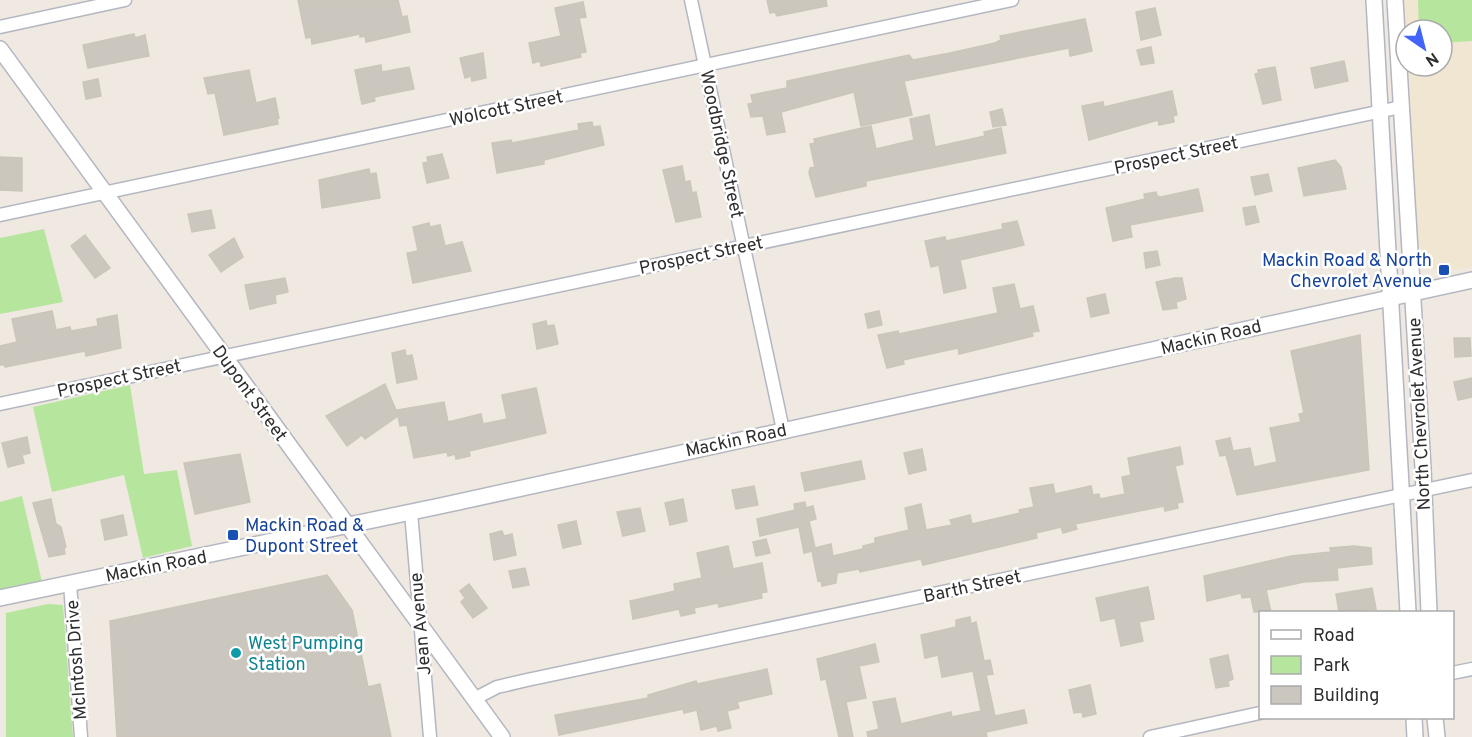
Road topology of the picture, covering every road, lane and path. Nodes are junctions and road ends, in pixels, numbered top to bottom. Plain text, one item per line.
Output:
1 (125, 0) edge
2 (691, 0) edge
3 (1012, 0) edge
4 (1374, 0) edge
5 (1395, 0) edge
6 (0, 27) edge
7 (0, 49) edge
8 (705, 65) junction
9 (1401, 107) junction
10 (1380, 111) junction
11 (104, 192) junction
12 (0, 215) edge
13 (744, 246) junction
14 (1472, 280) edge
15 (1412, 293) junction
16 (1390, 298) junction
17 (223, 356) junction
18 (0, 404) edge
19 (783, 430) junction
20 (1472, 480) edge
21 (1423, 490) junction
22 (1401, 495) junction
23 (411, 512) junction
24 (347, 525) junction
25 (70, 583) junction
26 (0, 598) edge
27 (1408, 611) edge
28 (1429, 611) edge
29 (420, 626) junction
30 (1472, 669) edge
31 (1454, 673) edge
32 (474, 699) junction
33 (1259, 713) edge
34 (1414, 719) edge
35 (1436, 719) edge
36 (81, 737) edge
37 (430, 737) edge
38 (502, 737) edge
39 (1150, 737) edge
40 (1415, 737) edge
41 (1437, 737) edge

1 - 6 street
2 - 8 street, Woodbridge Street
3 - 8 street, Wolcott Street
4 - 10 street, North Chevrolet Avenue
5 - 9 street, North Chevrolet Avenue
7 - 11 street, Dupont Street
8 - 11 street, Wolcott Street
8 - 13 street, Woodbridge Street
9 - 10 street, Prospect Street
9 - 15 street, North Chevrolet Avenue
10 - 13 street, Prospect Street
10 - 16 street, North Chevrolet Avenue
11 - 12 street, Wolcott Street
11 - 17 street, Dupont Street
13 - 17 street, Prospect Street
13 - 19 street, Woodbridge Street
14 - 15 street, Mackin Road
15 - 16 street, Mackin Road
15 - 21 street, North Chevrolet Avenue
16 - 19 street, Mackin Road
16 - 22 street, North Chevrolet Avenue
17 - 18 street, Prospect Street
17 - 24 street, Dupont Street
19 - 23 street, Mackin Road
20 - 21 street, Barth Street
21 - 22 street, Barth Street
21 - 28 street, North Chevrolet Avenue
22 - 27 street, North Chevrolet Avenue
22 - 32 street, Barth Street
23 - 24 street, Mackin Road
23 - 29 street, Jean Avenue
24 - 25 street, Mackin Road
24 - 29 street, Dupont Street
25 - 26 street, Mackin Road
25 - 36 street, McIntosh Drive
29 - 32 street, Dupont Street
29 - 37 street, Jean Avenue
30 - 31 street
32 - 38 street, Dupont Street
33 - 39 street
34 - 40 street
35 - 41 street

